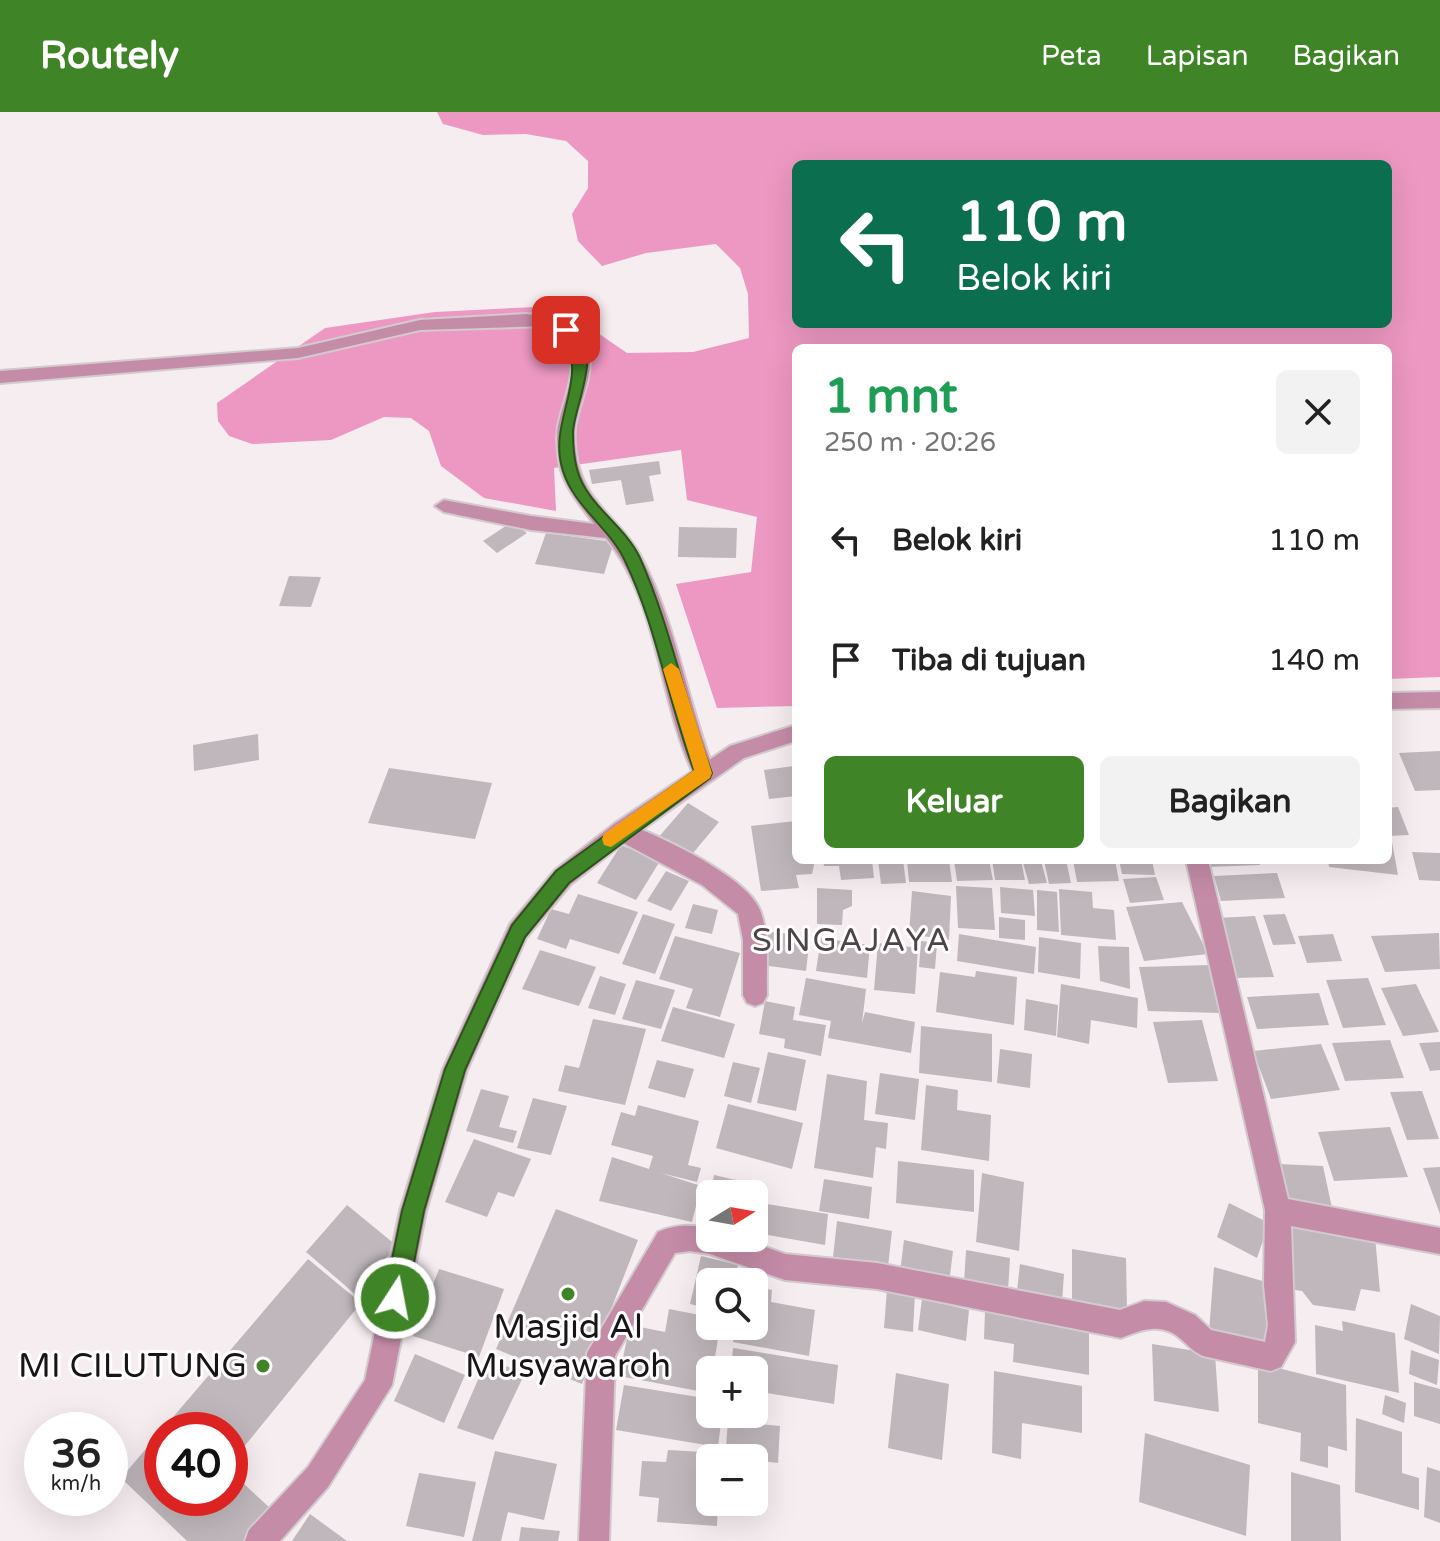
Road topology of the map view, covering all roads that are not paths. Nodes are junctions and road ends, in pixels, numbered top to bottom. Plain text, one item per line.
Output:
1 (0, 377) edge
2 (444, 506) dead end
3 (610, 532) junction
4 (1440, 700) edge
5 (1392, 701) edge
6 (792, 734) edge
7 (704, 773) junction
8 (622, 831) junction
9 (1198, 864) edge
10 (755, 995) dead end
11 (1278, 1210) junction
12 (1440, 1241) edge
13 (260, 1541) edge
14 (594, 1541) edge

1 - 3 street
2 - 3 street
3 - 7 street
4 - 5 street
6 - 7 street
7 - 8 street
8 - 10 street
8 - 13 street
9 - 11 street
11 - 12 street
11 - 14 street

